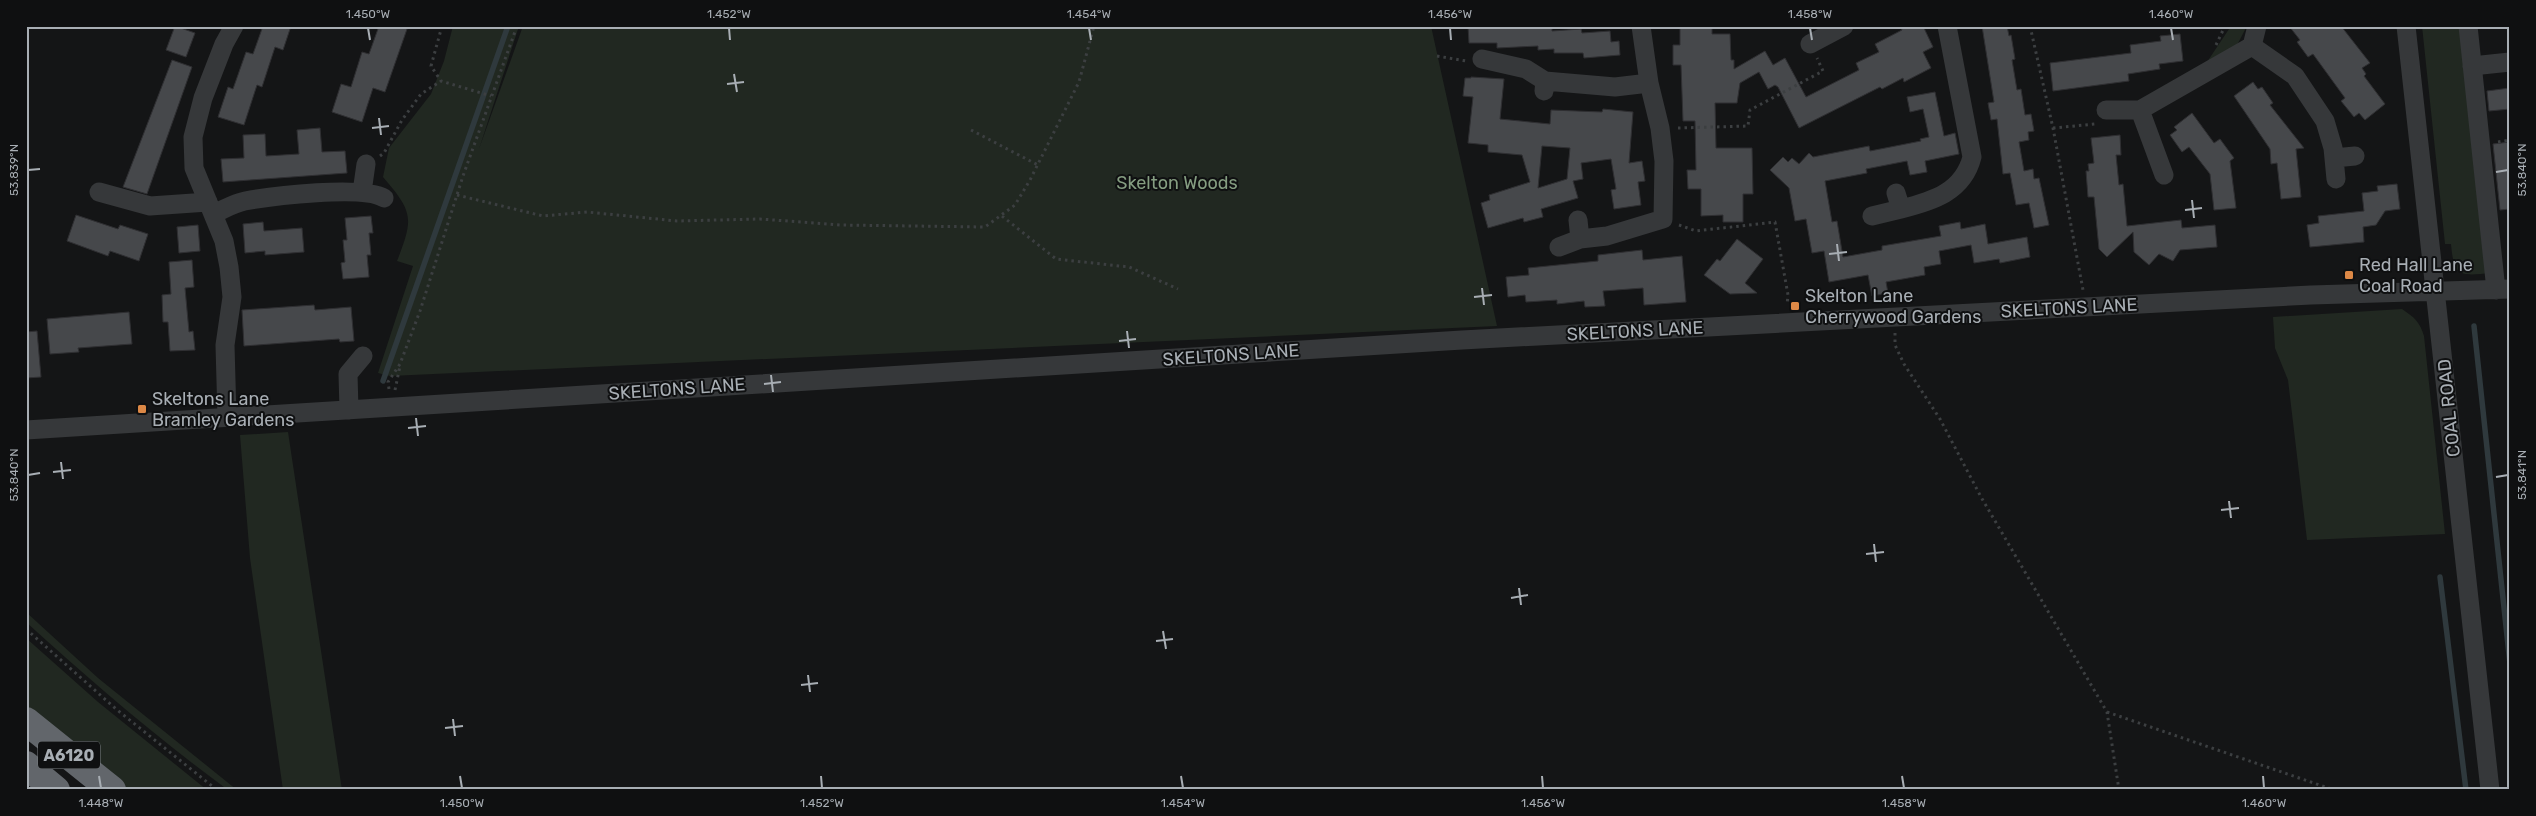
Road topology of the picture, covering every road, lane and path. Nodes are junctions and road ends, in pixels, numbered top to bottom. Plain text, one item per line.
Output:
1 (234, 26) edge
2 (442, 26) edge
3 (517, 26) edge
4 (1094, 26) edge
5 (1641, 26) edge
6 (1844, 26) edge
7 (1947, 26) edge
8 (2030, 26) edge
9 (2257, 26) edge
10 (2406, 26) edge
11 (2468, 26) edge
12 (1810, 44) joint
13 (2252, 46) junction
14 (1438, 56) dead end
15 (1482, 60) joint
16 (2510, 62) edge
17 (2472, 66) junction
18 (441, 81) junction
19 (1649, 82) junction
20 (492, 96) junction
21 (2106, 110) dead end
22 (2140, 110) junction
23 (1660, 128) junction
24 (971, 130) dead end
25 (2355, 156) dead end
26 (2334, 158) junction
27 (366, 164) joint
28 (1038, 164) junction
29 (2164, 175) dead end
30 (2336, 179) dead end
31 (99, 192) dead end
32 (362, 192) junction
33 (457, 195) junction
34 (384, 198) dead end
35 (210, 208) junction
36 (1002, 216) junction
37 (1872, 216) dead end
38 (1663, 219) junction
39 (1578, 220) dead end
40 (1580, 239) junction
41 (1559, 247) dead end
42 (1178, 289) dead end
43 (2503, 290) edge
44 (2436, 292) junction
45 (2086, 307) junction
46 (1895, 317) junction
47 (1798, 322) junction
48 (363, 356) dead end
49 (400, 364) junction
50 (391, 407) junction
51 (349, 410) junction
52 (227, 418) junction
53 (26, 430) edge
54 (26, 629) edge
55 (2107, 712) junction
56 (26, 721) edge
57 (26, 765) edge
58 (56, 790) edge
59 (112, 790) edge
60 (217, 790) edge
61 (2119, 790) edge
62 (2334, 790) edge
63 (2490, 790) edge

1 - 35 street
2 - 18 path
3 - 20 path
4 - 28 path
5 - 19 street
6 - 12 street
7 - 37 street
8 - 45 path
9 - 13 street
10 - 44 street, COAL ROAD
11 - 17 street
12 - 23 path
13 - 22 street
13 - 26 street
14 - 15 path
15 - 19 street
16 - 17 street
17 - 43 street
18 - 20 path
18 - 27 path
19 - 23 street
20 - 33 path
21 - 22 street
22 - 29 street
23 - 38 street
24 - 28 path
25 - 26 street
26 - 30 street
27 - 32 street
28 - 36 path
31 - 35 street
32 - 34 street
32 - 35 street
33 - 36 path
33 - 49 path
35 - 52 street
36 - 42 path
38 - 40 street
38 - 47 path
39 - 40 street
40 - 41 street
43 - 44 street, SKELTONS LANE
44 - 45 street, SKELTONS LANE
44 - 63 street, COAL ROAD
45 - 46 street, SKELTONS LANE
46 - 47 street, SKELTONS LANE
46 - 55 path
47 - 50 street, SKELTONS LANE
48 - 51 street
49 - 50 path
49 - 50 path
50 - 51 street, SKELTONS LANE
51 - 52 street, SKELTONS LANE
52 - 53 street, SKELTONS LANE
54 - 60 path
55 - 61 path
55 - 62 path
56 - 59 highway, A6120
57 - 58 highway, A6120

